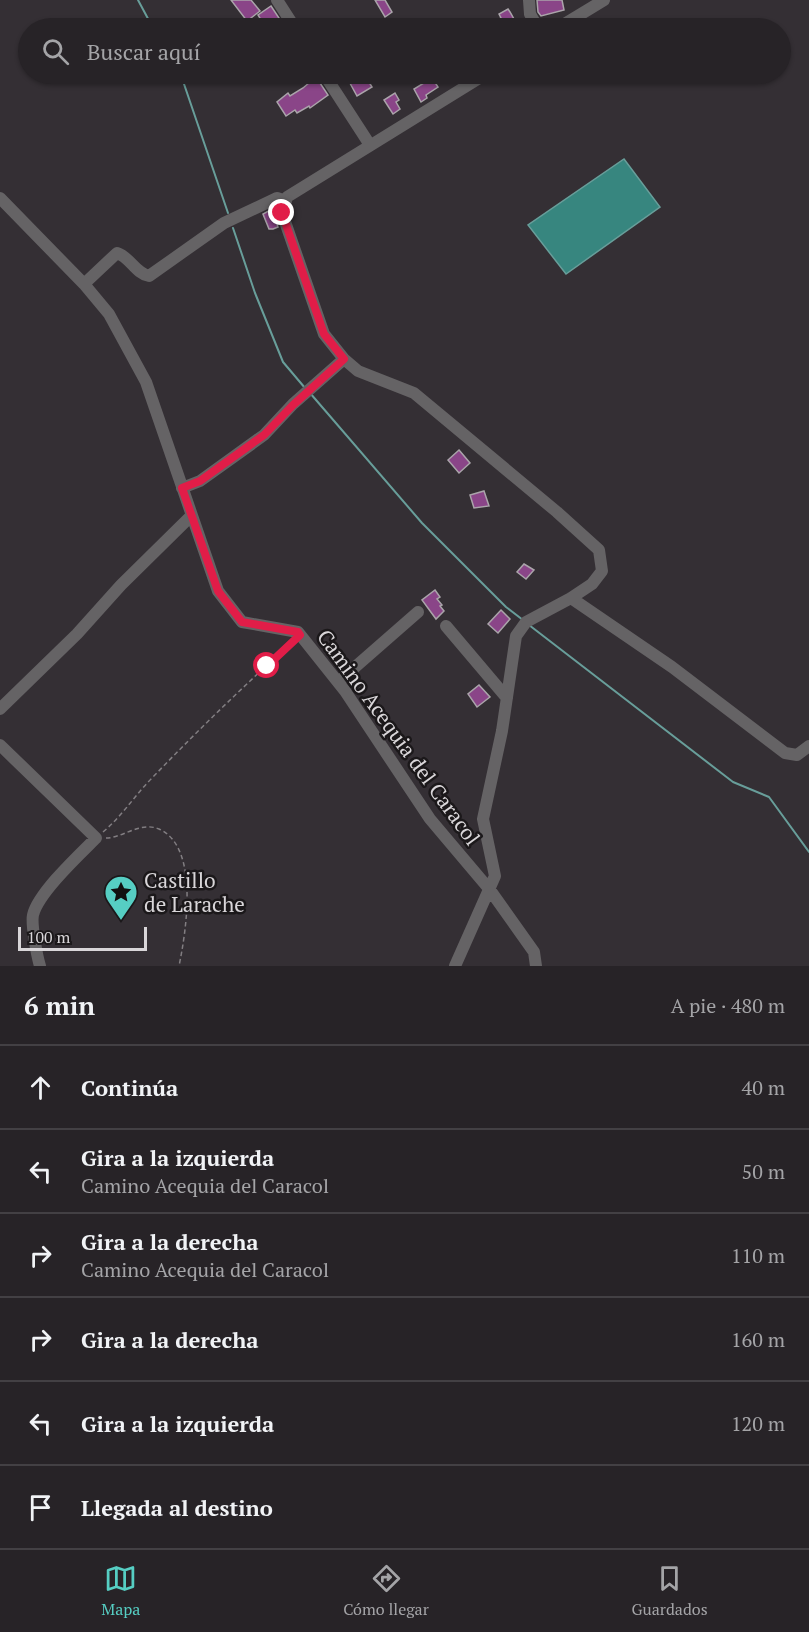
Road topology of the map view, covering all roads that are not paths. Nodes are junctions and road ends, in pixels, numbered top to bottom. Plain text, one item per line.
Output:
1 (277, 0) edge
2 (529, 0) edge
3 (596, 2) edge
4 (289, 18) edge
5 (532, 18) edge
6 (573, 18) edge
7 (330, 84) edge
8 (470, 84) edge
9 (370, 145) junction
10 (0, 198) edge
11 (286, 201) junction
12 (84, 284) junction
13 (344, 359) junction
14 (182, 488) junction
15 (191, 516) junction
16 (571, 598) junction
17 (418, 612) dead end
18 (446, 626) dead end
19 (338, 682) junction
20 (507, 698) junction
21 (0, 709) edge
22 (0, 746) edge
23 (809, 746) edge
24 (490, 890) junction
25 (40, 966) edge
26 (455, 966) edge
27 (536, 966) edge

1 - 4 street
2 - 5 street
3 - 6 street
7 - 9 street
8 - 9 street
9 - 11 street
10 - 12 street, Camino Acequia del Caracol
11 - 12 street
11 - 13 street
12 - 14 street, Camino Acequia del Caracol
13 - 14 street
13 - 16 street
14 - 15 street, Camino Acequia del Caracol
15 - 19 street, Camino Acequia del Caracol
15 - 21 street
16 - 20 street
16 - 23 street
17 - 19 street
18 - 20 street
19 - 24 street, Camino Acequia del Caracol
20 - 24 street
22 - 25 street
24 - 26 street
24 - 27 street, Camino Acequia del Caracol

